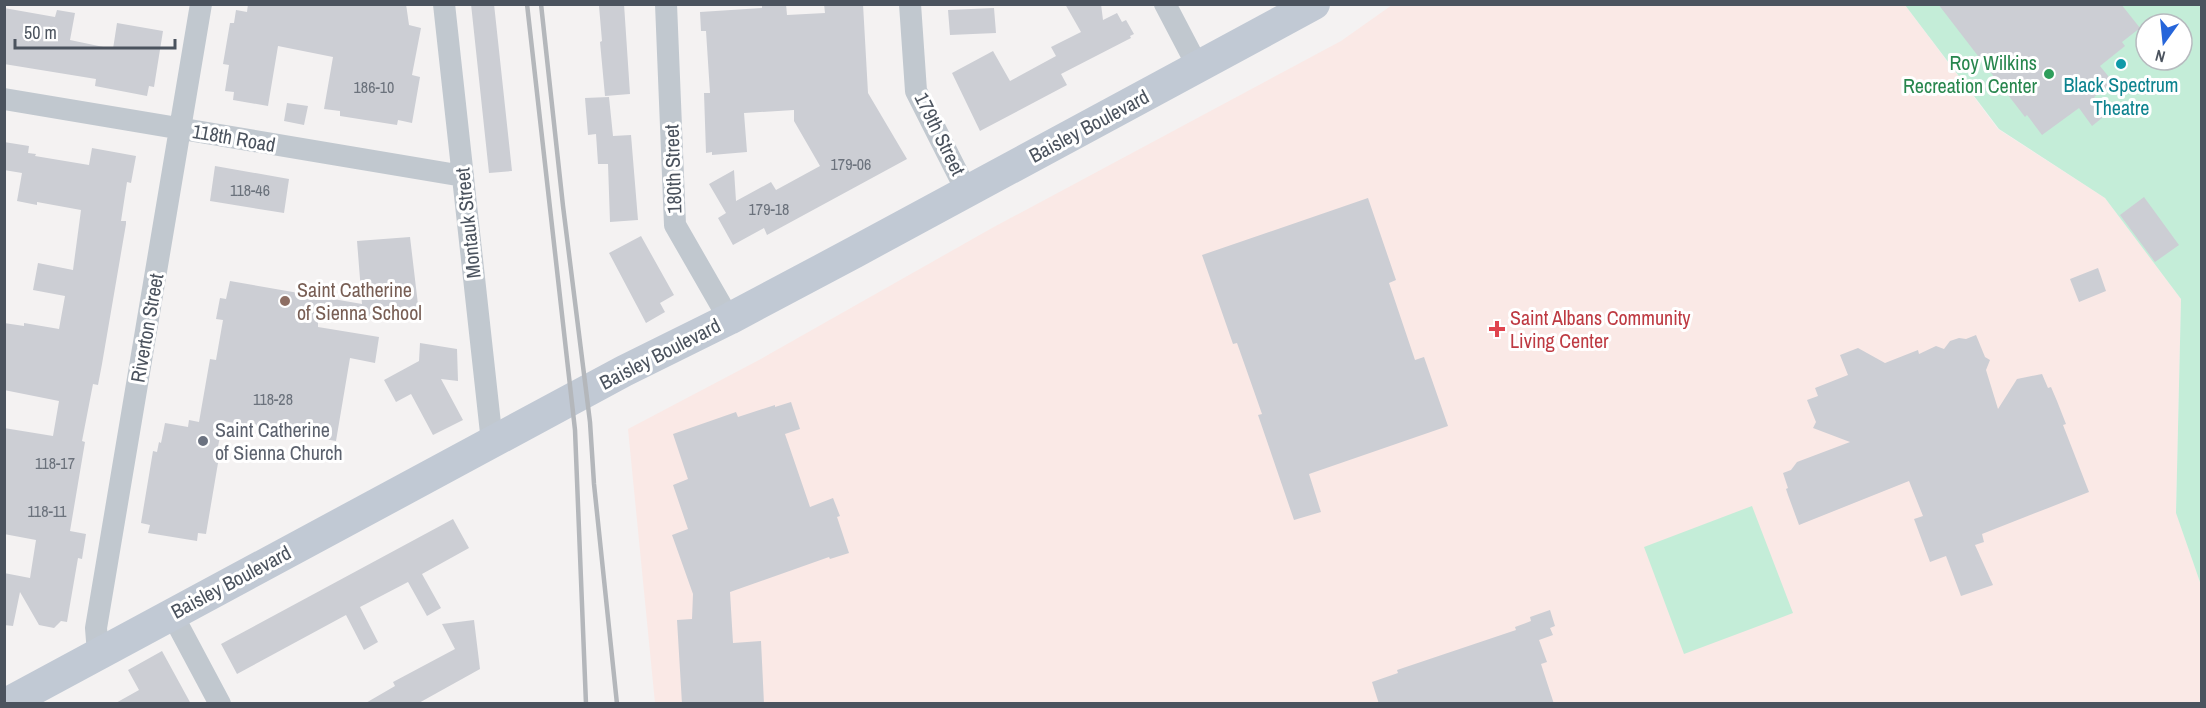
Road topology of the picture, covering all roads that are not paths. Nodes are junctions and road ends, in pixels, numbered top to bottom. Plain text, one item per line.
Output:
1 (201, 4) edge
2 (444, 4) edge
3 (666, 4) edge
4 (910, 4) edge
5 (1165, 4) edge
6 (1314, 4) edge
7 (1198, 67) junction
8 (4, 99) edge
9 (180, 129) junction
10 (463, 176) junction
11 (968, 192) junction
12 (729, 319) junction
13 (492, 441) junction
14 (172, 614) junction
15 (98, 653) junction
16 (6, 704) edge
17 (220, 704) edge

1 - 9 street, Riverton Street
2 - 10 street, Montauk Street
3 - 12 street, 180th Street
4 - 11 street, 179th Street
5 - 7 street
6 - 7 street, Baisley Boulevard
7 - 11 street, Baisley Boulevard
8 - 9 street, 118th Road
9 - 10 street, 118th Road
9 - 15 street, Riverton Street
10 - 13 street, Montauk Street
11 - 12 street, Baisley Boulevard
12 - 13 street, Baisley Boulevard
13 - 14 street, Baisley Boulevard
14 - 15 street, Baisley Boulevard
14 - 17 street
15 - 16 street, Baisley Boulevard

